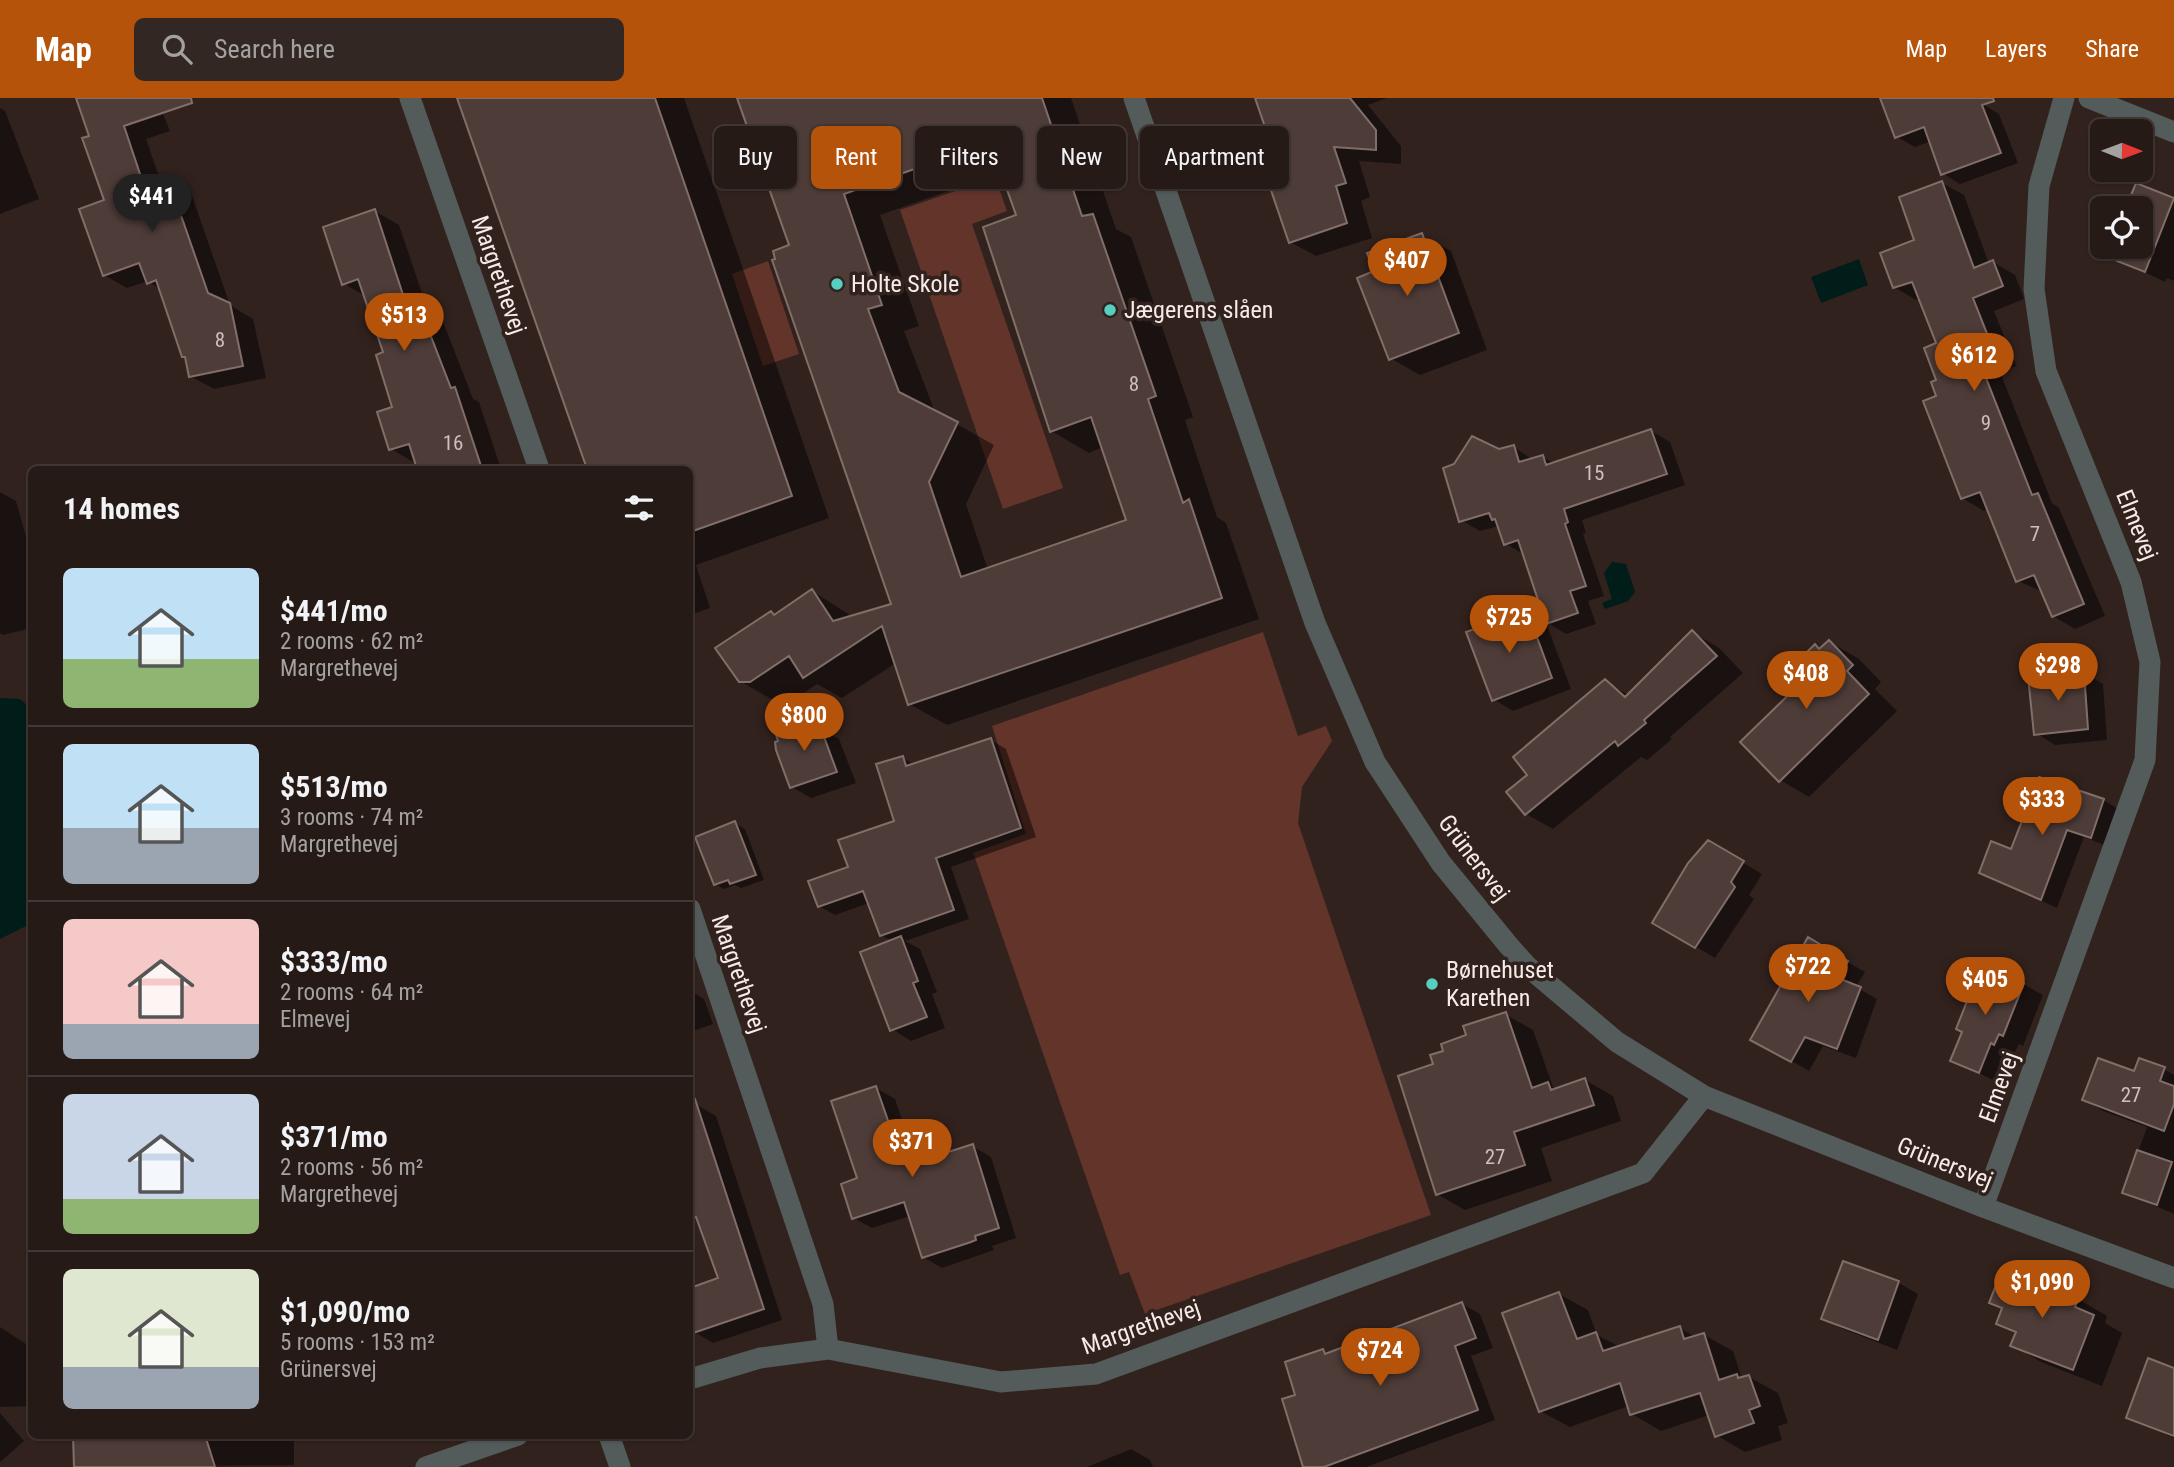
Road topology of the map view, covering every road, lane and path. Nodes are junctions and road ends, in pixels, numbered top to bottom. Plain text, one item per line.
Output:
1 (410, 98) edge
2 (1134, 98) edge
3 (2064, 98) edge
4 (2089, 98) edge
5 (2174, 132) edge
6 (538, 466) edge
7 (693, 918) edge
8 (1704, 1096) junction
9 (1983, 1207) junction
10 (2174, 1278) edge
11 (828, 1349) junction
12 (693, 1379) edge
13 (506, 1439) edge
14 (610, 1439) edge
15 (426, 1467) edge
16 (620, 1467) edge

1 - 6 street, Margrethevej
2 - 8 street, Grünersvej
3 - 9 street, Elmevej
4 - 5 street
7 - 11 street, Margrethevej
8 - 9 street, Grünersvej
8 - 11 street, Margrethevej
9 - 10 street, Grünersvej
11 - 12 street
13 - 15 street
14 - 16 street

